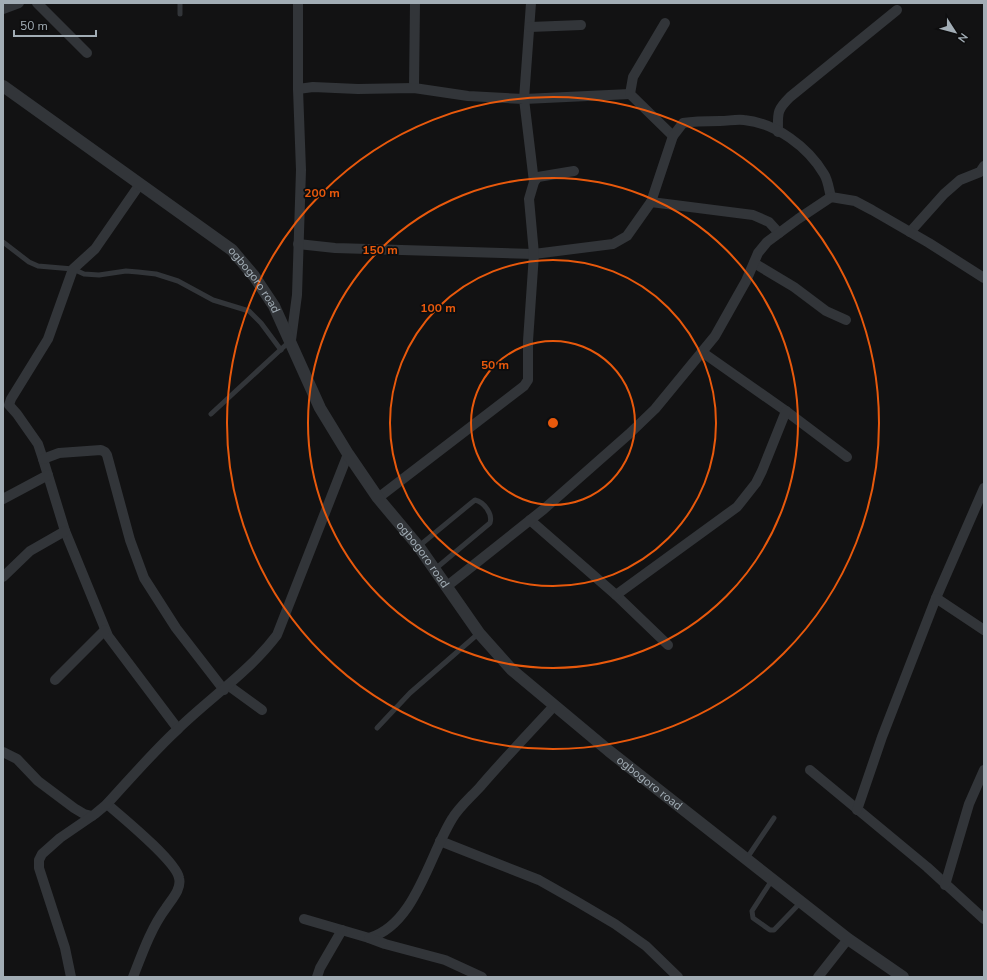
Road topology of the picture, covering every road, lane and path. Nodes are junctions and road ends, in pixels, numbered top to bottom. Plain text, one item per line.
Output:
1 (19, 3) edge
2 (37, 3) edge
3 (180, 3) edge
4 (298, 3) edge
5 (416, 3) edge
6 (531, 3) edge
7 (3, 9) edge
8 (897, 10) dead end
9 (180, 14) dead end
10 (665, 23) dead end
11 (581, 25) dead end
12 (530, 27) junction
13 (87, 53) dead end
14 (3, 86) edge
15 (298, 88) junction
16 (414, 88) junction
17 (630, 94) junction
18 (524, 99) junction
19 (778, 132) junction
20 (673, 136) junction
21 (984, 166) edge
22 (574, 171) dead end
23 (534, 182) junction
24 (140, 184) junction
25 (831, 197) junction
26 (651, 202) junction
27 (910, 232) junction
28 (779, 233) junction
29 (3, 242) edge
30 (298, 244) junction
31 (534, 254) junction
32 (754, 263) junction
33 (73, 269) junction
34 (984, 278) edge
35 (846, 320) dead end
36 (291, 340) junction
37 (281, 350) junction
38 (702, 352) junction
39 (6, 406) edge
40 (786, 411) junction
41 (211, 414) dead end
42 (348, 454) junction
43 (847, 457) dead end
44 (43, 459) junction
45 (48, 475) junction
46 (984, 488) edge
47 (378, 498) junction
48 (3, 499) edge
49 (530, 520) junction
50 (65, 531) junction
51 (419, 547) junction
52 (434, 570) junction
53 (3, 577) edge
54 (446, 587) junction
55 (616, 595) junction
56 (936, 598) junction
57 (105, 630) junction
58 (984, 630) edge
59 (478, 633) junction
60 (668, 645) dead end
61 (55, 680) dead end
62 (226, 688) junction
63 (554, 706) junction
64 (262, 710) dead end
65 (377, 728) dead end
66 (178, 729) junction
67 (3, 752) edge
68 (810, 770) dead end
69 (984, 770) edge
70 (107, 804) junction
71 (857, 810) junction
72 (92, 816) junction
73 (774, 818) dead end
74 (440, 841) junction
75 (746, 859) junction
76 (772, 880) junction
77 (945, 885) junction
78 (801, 902) junction
79 (304, 919) dead end
80 (984, 919) edge
81 (342, 930) junction
82 (369, 938) junction
83 (848, 939) junction
84 (471, 975) edge
85 (71, 977) edge
86 (133, 977) edge
87 (317, 977) edge
88 (482, 977) edge
89 (678, 977) edge
90 (818, 977) edge
91 (904, 977) edge

1 - 7 street
2 - 13 street
3 - 9 lane
4 - 15 street
5 - 16 street
6 - 12 street
8 - 19 street
10 - 17 street
11 - 12 street
12 - 18 street
14 - 24 street, ogbogoro road
15 - 16 street
15 - 30 street
16 - 18 street
17 - 18 street
17 - 20 street
18 - 23 street
19 - 20 street
19 - 25 street
20 - 26 street
21 - 27 street
22 - 23 street
23 - 31 street
24 - 33 street
24 - 36 street, ogbogoro road
25 - 27 street
25 - 28 street
26 - 28 street
26 - 31 street
27 - 34 street
28 - 32 street
29 - 33 lane
30 - 31 street
30 - 36 street
31 - 47 street
32 - 35 street
32 - 38 street
33 - 37 lane
33 - 39 street
36 - 37 lane
36 - 42 street, ogbogoro road
37 - 41 lane
38 - 40 street
38 - 49 street
39 - 44 street
40 - 43 street
40 - 55 street
42 - 47 street, ogbogoro road
42 - 62 street
44 - 45 street
44 - 62 street
45 - 48 street
45 - 50 street
46 - 56 street
47 - 51 street, ogbogoro road
49 - 54 street
49 - 55 street
50 - 53 street
50 - 57 street
51 - 52 street, ogbogoro road
51 - 52 lane
52 - 54 street, ogbogoro road
54 - 59 street, ogbogoro road
55 - 60 street
56 - 58 street
56 - 71 street
57 - 61 street
57 - 66 street
59 - 63 street, ogbogoro road
59 - 65 lane
62 - 64 street
62 - 66 street
63 - 74 street
63 - 75 street, ogbogoro road
66 - 70 street
67 - 72 street
68 - 71 street
69 - 77 street
70 - 72 street
70 - 86 street
71 - 77 street
72 - 85 street
73 - 75 lane
74 - 82 street
74 - 89 street
75 - 76 street, ogbogoro road
76 - 78 street, ogbogoro road
76 - 78 lane
77 - 80 street
78 - 83 street, ogbogoro road
79 - 81 street
81 - 82 street
81 - 87 street
82 - 84 street
83 - 90 street
83 - 91 street, ogbogoro road
84 - 88 street

